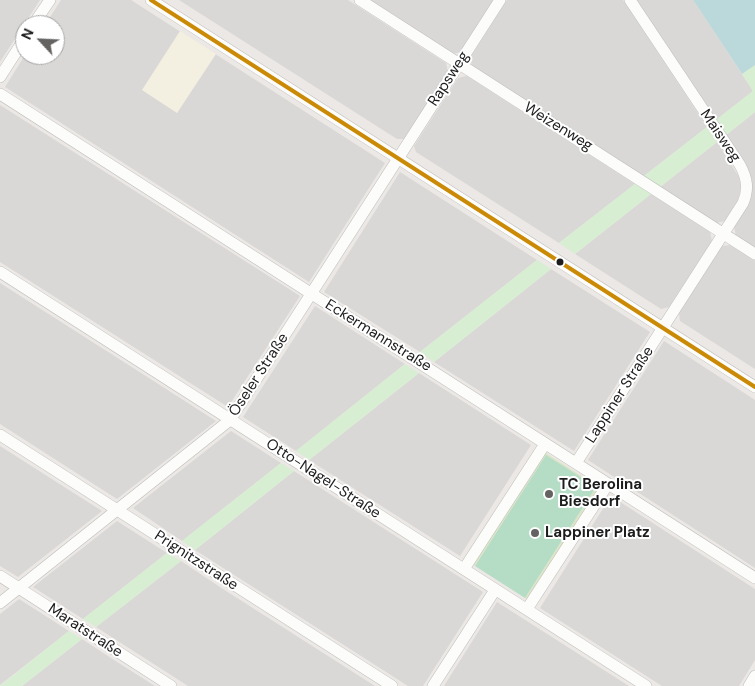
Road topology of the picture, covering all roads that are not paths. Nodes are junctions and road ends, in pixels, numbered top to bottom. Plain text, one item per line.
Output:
1 (50, 0) edge
2 (151, 0) edge
3 (360, 0) edge
4 (500, 0) edge
5 (630, 0) edge
6 (40, 15) edge
7 (15, 54) edge
8 (459, 64) junction
9 (0, 78) edge
10 (0, 94) edge
11 (399, 159) junction
12 (723, 233) junction
13 (755, 254) edge
14 (0, 272) edge
15 (312, 294) junction
16 (663, 327) junction
17 (755, 387) edge
18 (230, 420) junction
19 (0, 435) edge
20 (545, 444) junction
21 (576, 464) junction
22 (608, 484) junction
23 (117, 510) junction
24 (464, 570) junction
25 (0, 576) edge
26 (755, 578) edge
27 (19, 588) junction
28 (495, 590) junction
29 (0, 603) edge
30 (528, 610) junction
31 (755, 676) edge
32 (171, 686) edge
33 (392, 686) edge
34 (433, 686) edge
35 (646, 686) edge
36 (749, 686) edge

1 - 6 street
2 - 11 street
3 - 8 street, Weizenweg
4 - 8 street, Rapsweg
5 - 12 street, Maisweg
7 - 9 street
8 - 11 street, Rapsweg
8 - 12 street, Weizenweg
10 - 15 street, Eckermannstraße
11 - 15 street, Öseler Straße
11 - 16 street
12 - 13 street, Weizenweg
12 - 16 street, Maisweg
14 - 18 street, Otto-Nagel-Straße
15 - 18 street, Öseler Straße
15 - 20 street, Eckermannstraße
16 - 17 street
16 - 21 street, Lappiner Straße
18 - 23 street, Öseler Straße
18 - 24 street, Otto-Nagel-Straße
19 - 23 street, Prignitzstraße
20 - 21 street, Eckermannstraße
20 - 24 street
21 - 22 street, Eckermannstraße
22 - 26 street, Eckermannstraße
22 - 30 street
23 - 27 street, Öseler Straße
23 - 33 street, Prignitzstraße
24 - 28 street, Otto-Nagel-Straße
25 - 27 street, Maratstraße
27 - 29 street, Öseler Straße
27 - 32 street, Maratstraße
28 - 30 street, Otto-Nagel-Straße
28 - 34 street
30 - 35 street, Otto-Nagel-Straße
31 - 36 street

